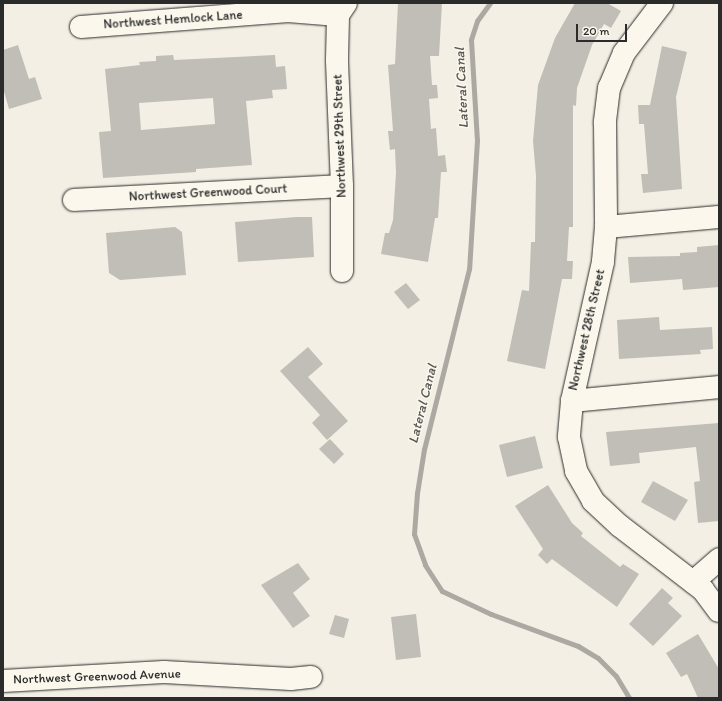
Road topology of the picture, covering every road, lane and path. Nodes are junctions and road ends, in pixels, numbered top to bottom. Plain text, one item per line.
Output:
1 (662, 3) edge
2 (342, 9) edge
3 (81, 27) dead end
4 (342, 186) junction
5 (74, 200) dead end
6 (719, 217) edge
7 (606, 227) junction
8 (342, 270) dead end
9 (719, 387) edge
10 (572, 401) junction
11 (719, 559) edge
12 (693, 582) junction
13 (719, 611) edge
14 (311, 677) dead end
15 (3, 681) edge

1 - 7 street, Northwest 28th Street
2 - 3 street, Northwest Hemlock Lane
2 - 4 street, Northwest 29th Street
4 - 5 street, Northwest Greenwood Court
4 - 8 street, Northwest 29th Street
6 - 7 street
7 - 10 street, Northwest 28th Street
9 - 10 street
10 - 12 street, Northwest 28th Street
11 - 12 street
12 - 13 street, Northwest 28th Street
14 - 15 street, Northwest Greenwood Avenue

